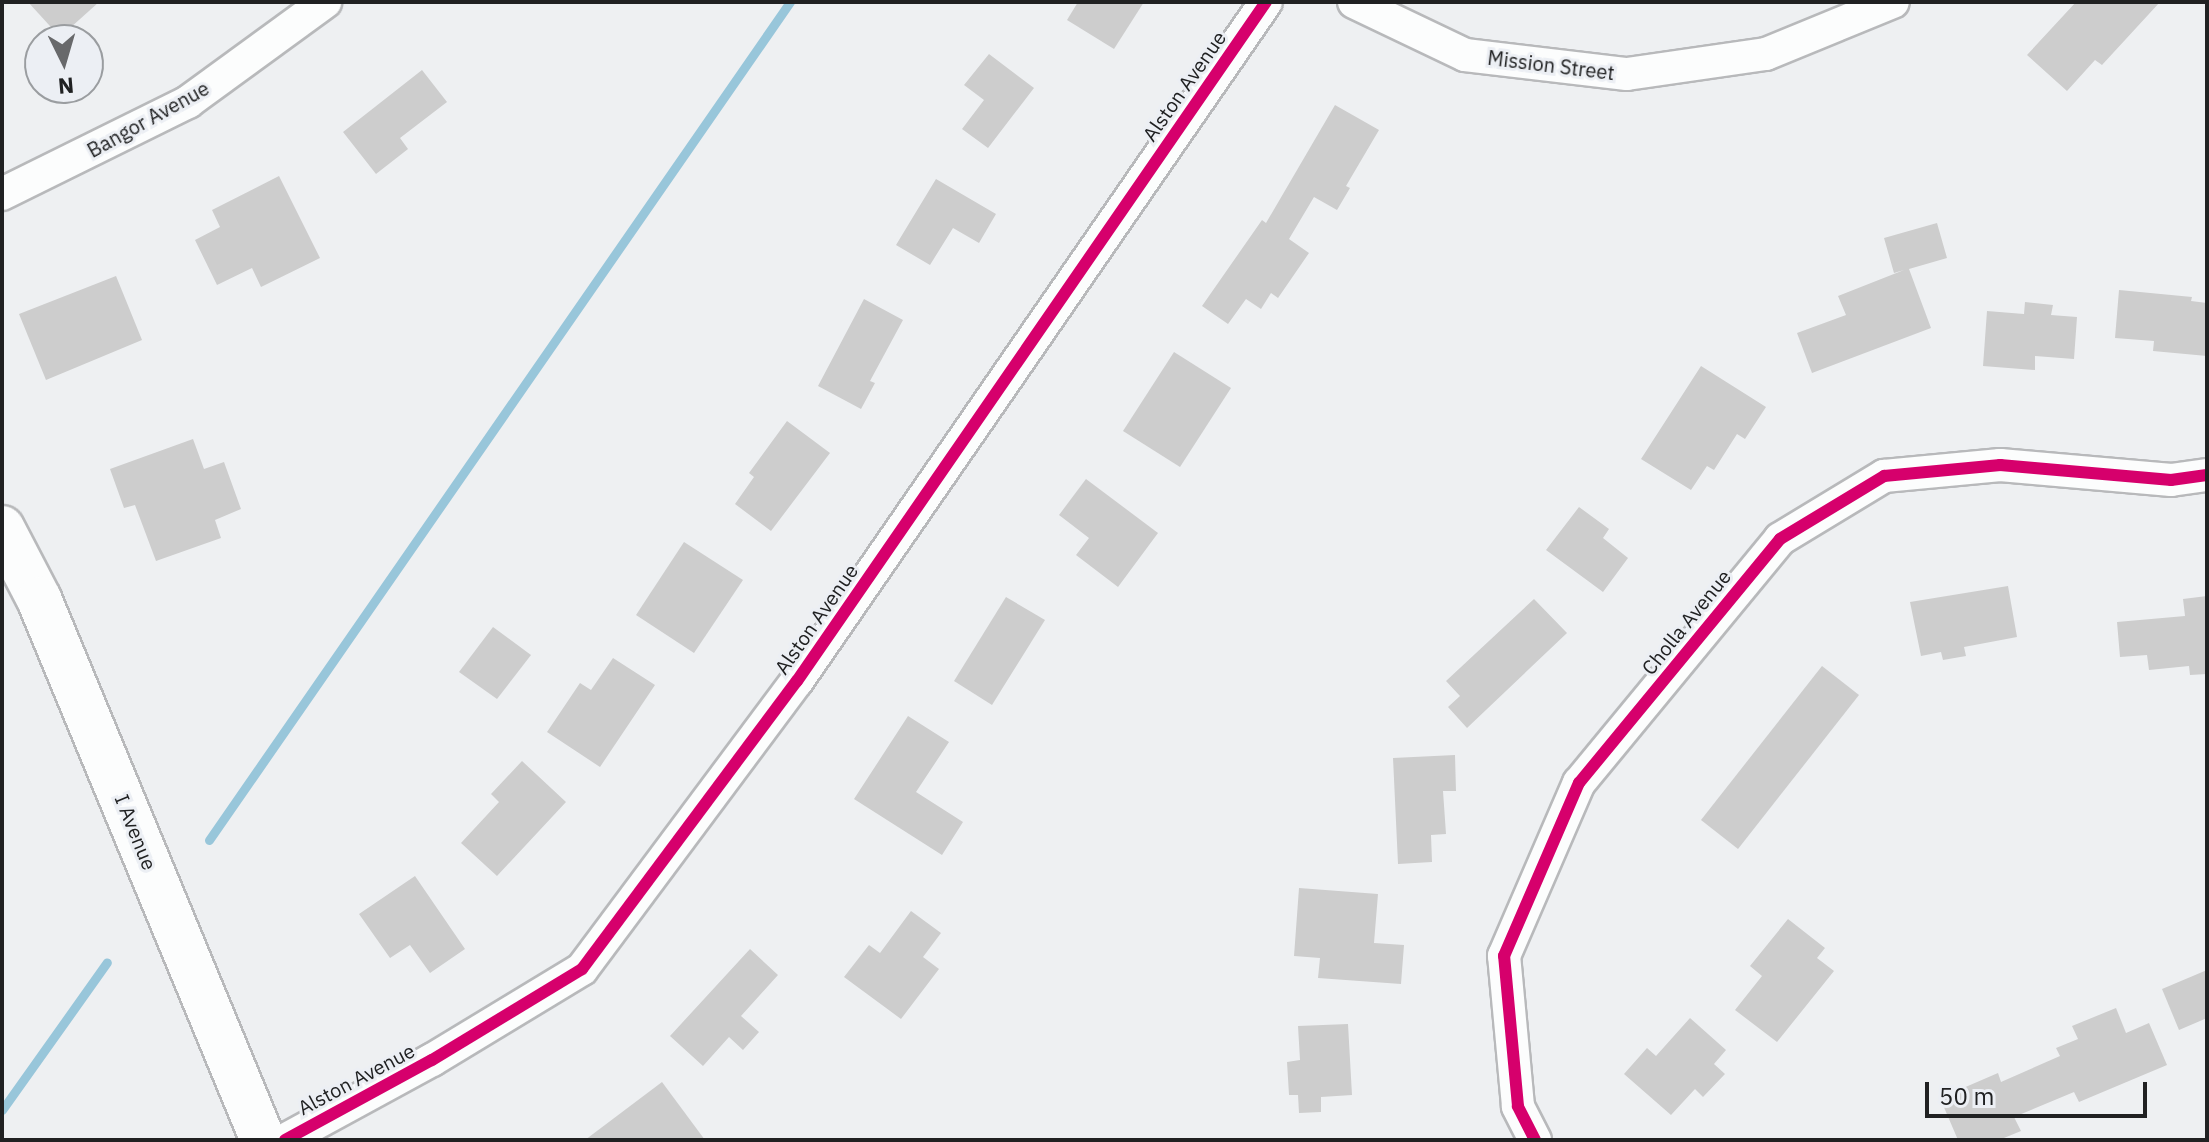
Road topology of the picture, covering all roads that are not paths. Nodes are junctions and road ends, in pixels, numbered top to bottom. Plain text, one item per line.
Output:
1 (325, 2) edge
2 (1266, 2) edge
3 (1354, 2) edge
4 (1893, 2) edge
5 (2, 194) edge
6 (2207, 475) edge
7 (2, 528) edge
8 (263, 1140) edge
9 (285, 1140) edge
10 (1535, 1140) edge

1 - 5 street, Bangor Avenue
2 - 9 street, Alston Avenue
3 - 4 street, Mission Street
6 - 10 street, Cholla Avenue
7 - 8 main road, I Avenue

